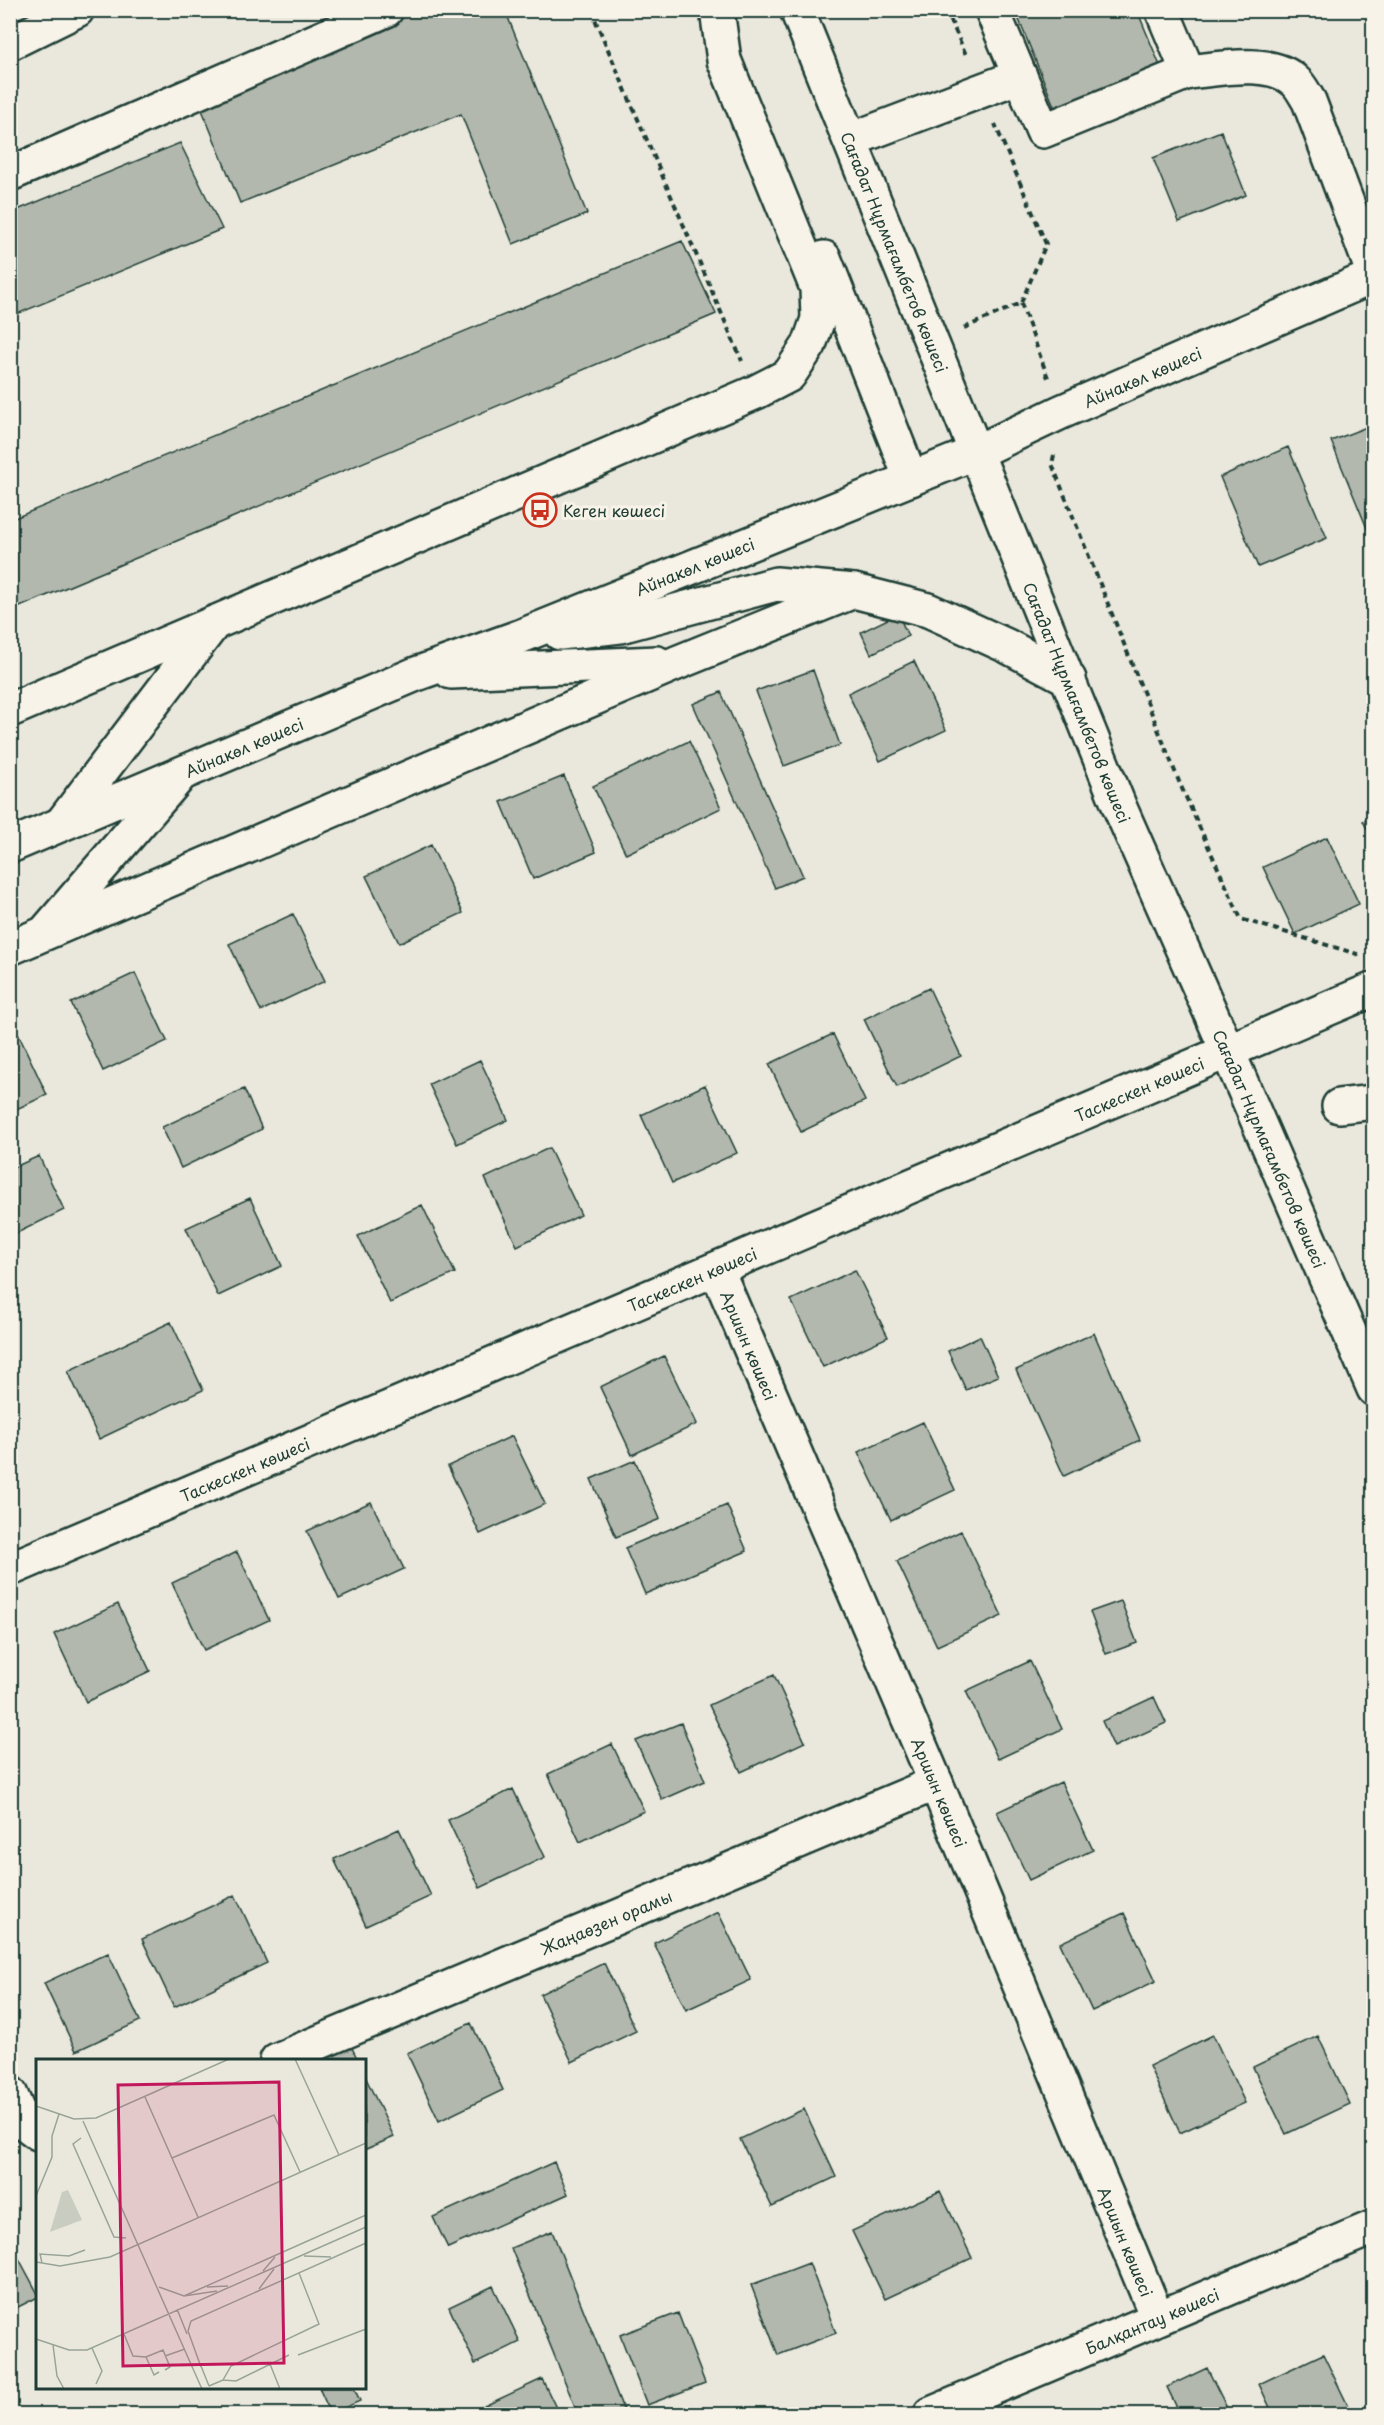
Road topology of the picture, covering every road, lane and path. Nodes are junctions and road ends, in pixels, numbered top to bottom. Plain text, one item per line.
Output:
1 (77, 10) edge
2 (386, 10) edge
3 (591, 10) edge
4 (717, 10) edge
5 (727, 10) edge
6 (797, 10) edge
7 (946, 10) edge
8 (992, 10) edge
9 (1162, 10) edge
10 (10, 43) edge
11 (1188, 72) junction
12 (1020, 76) junction
13 (982, 92) junction
14 (850, 140) junction
15 (10, 174) edge
16 (1374, 275) edge
17 (1020, 303) junction
18 (932, 342) junction
19 (756, 392) junction
20 (1060, 412) junction
21 (977, 452) junction
22 (910, 479) junction
23 (854, 591) junction
24 (215, 622) junction
25 (519, 637) junction
26 (679, 662) junction
27 (416, 674) junction
28 (1069, 679) junction
29 (10, 710) edge
30 (183, 773) junction
31 (61, 825) junction
32 (10, 846) edge
33 (43, 935) junction
34 (10, 948) edge
35 (1368, 977) edge
36 (1228, 1052) junction
37 (1374, 1102) edge
38 (1339, 1106) dead end
39 (717, 1270) junction
40 (1374, 1389) edge
41 (10, 1569) edge
42 (936, 1783) junction
43 (282, 2059) edge
44 (10, 2093) edge
45 (36, 2132) edge
46 (1374, 2227) edge
47 (1157, 2317) junction
48 (931, 2415) edge

1 - 10 street
2 - 15 street
3 - 19 path
4 - 19 street
5 - 22 street
6 - 14 street, Сағадат Нұрмағамбетов көшесі
7 - 13 path
8 - 12 street
9 - 11 street
11 - 12 street
11 - 16 street
12 - 13 street
13 - 14 street
13 - 17 path
14 - 18 street, Сағадат Нұрмағамбетов көшесі
16 - 20 street, Айнакөл көшесі
17 - 18 path
17 - 20 path
18 - 21 street, Сағадат Нұрмағамбетов көшесі
19 - 24 street
20 - 21 street, Айнакөл көшесі
20 - 35 path
21 - 22 street, Айнакөл көшесі
21 - 28 street, Сағадат Нұрмағамбетов көшесі
22 - 25 street, Айнакөл көшесі
23 - 25 street
23 - 26 street
23 - 28 street
24 - 29 street
24 - 31 street
25 - 27 street, Айнакөл көшесі
26 - 27 street
26 - 33 street
27 - 30 street, Айнакөл көшесі
28 - 36 street, Сағадат Нұрмағамбетов көшесі
30 - 31 street, Айнакөл көшесі
30 - 33 street
31 - 32 street, Айнакөл көшесі
33 - 34 street
35 - 36 street, Таскескен көшесі
36 - 39 street, Таскескен көшесі
36 - 40 street, Сағадат Нұрмағамбетов көшесі
37 - 38 street
39 - 41 street, Таскескен көшесі
39 - 42 street, Аршын көшесі
42 - 43 street, Жаңаөзен орамы
42 - 47 street, Аршын көшесі
44 - 45 street
46 - 47 street, Балқантау көшесі
47 - 48 street, Балқантау көшесі

